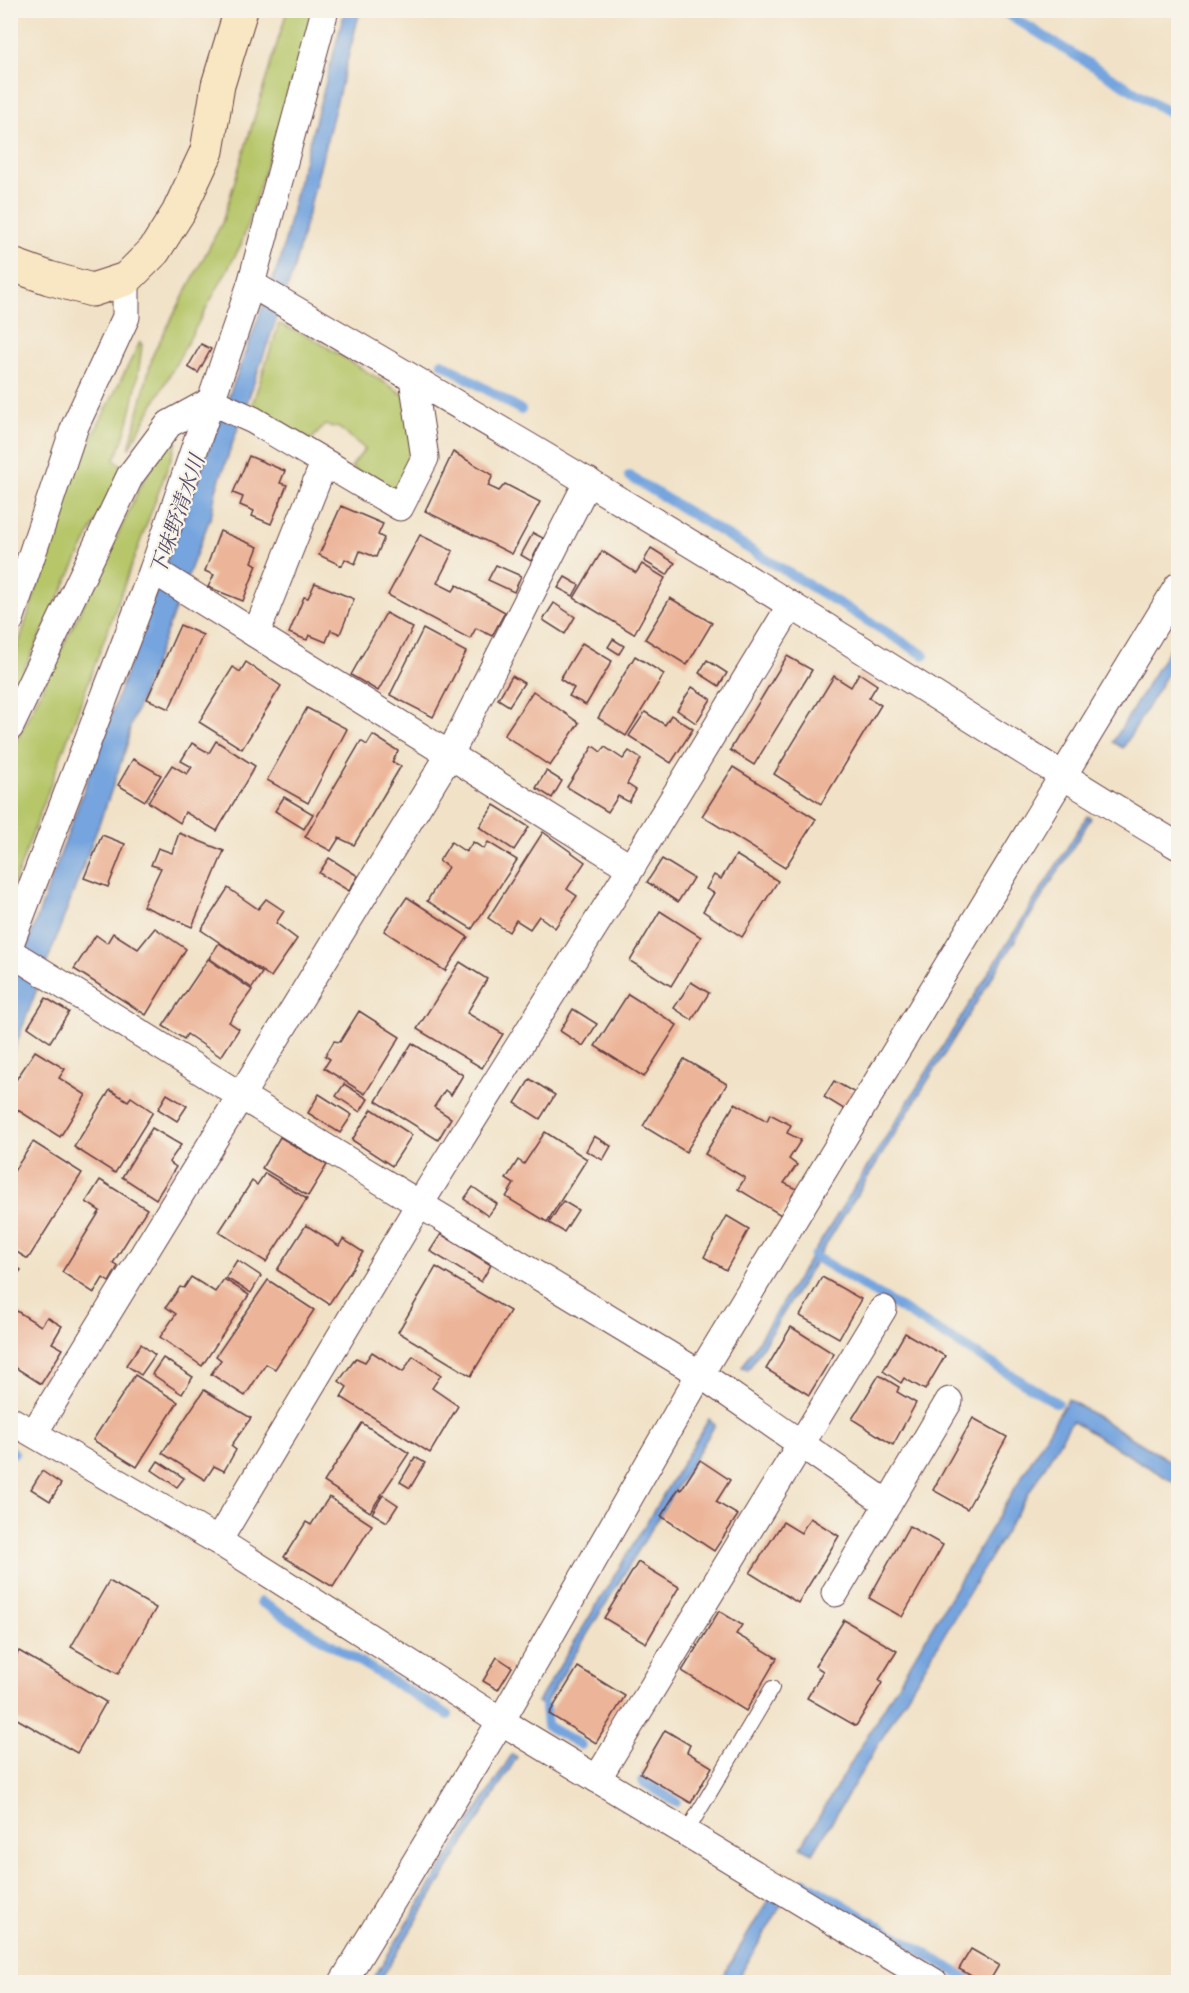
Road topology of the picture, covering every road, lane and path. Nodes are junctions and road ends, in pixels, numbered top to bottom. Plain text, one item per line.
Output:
1 (241, 10) edge
2 (325, 10) edge
3 (10, 264) edge
4 (126, 279) junction
5 (251, 284) junction
6 (413, 379) junction
7 (210, 401) junction
8 (324, 463) junction
9 (588, 481) junction
10 (153, 570) junction
11 (1179, 586) edge
12 (791, 605) junction
13 (10, 620) edge
14 (256, 634) junction
15 (10, 727) edge
16 (450, 754) junction
17 (1062, 777) junction
18 (1179, 846) edge
19 (631, 868) junction
20 (10, 944) edge
21 (10, 952) edge
22 (241, 1096) junction
23 (419, 1205) junction
24 (883, 1309) dead end
25 (700, 1374) junction
26 (949, 1401) dead end
27 (10, 1420) edge
28 (34, 1433) junction
29 (801, 1445) junction
30 (888, 1504) junction
31 (218, 1541) junction
32 (835, 1593) dead end
33 (772, 1688) dead end
34 (501, 1721) junction
35 (597, 1779) junction
36 (686, 1833) junction
37 (343, 1983) edge
38 (934, 1983) edge

1 - 4 main road
2 - 5 street
3 - 4 main road
4 - 13 street
5 - 6 street
5 - 7 street
6 - 8 street
6 - 9 street
7 - 8 street
7 - 10 street
7 - 15 street
8 - 14 street
9 - 12 street
9 - 16 street
10 - 14 street
10 - 20 street
11 - 17 street
12 - 17 street
12 - 19 street
14 - 16 street
16 - 19 street
16 - 22 street
17 - 18 street
17 - 25 street
19 - 23 street
21 - 22 street
22 - 23 street
22 - 28 street
23 - 25 street
23 - 31 street
24 - 29 street
25 - 29 street
25 - 34 street
26 - 30 street
27 - 28 street
28 - 31 street
29 - 30 street
29 - 35 street
30 - 32 street
31 - 34 street
33 - 36 lane
34 - 35 street
34 - 37 street
35 - 36 street
36 - 38 street

